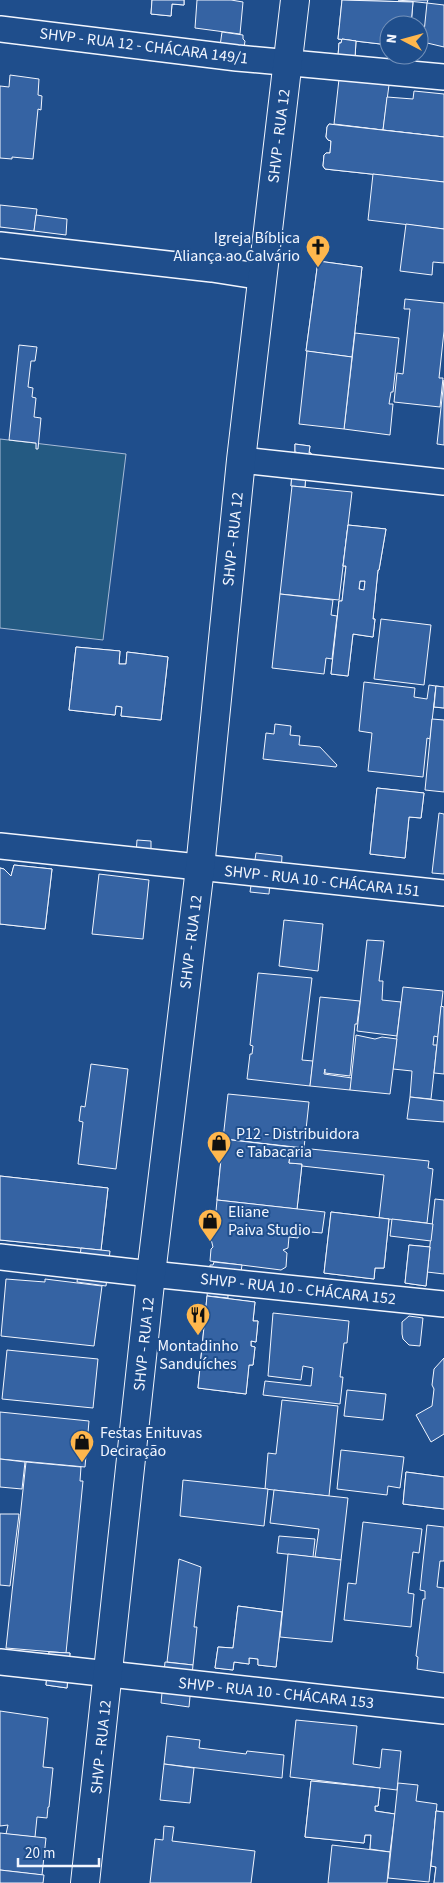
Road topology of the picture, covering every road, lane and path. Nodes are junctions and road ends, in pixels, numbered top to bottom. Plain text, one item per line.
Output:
1 (295, 0) edge
2 (0, 29) edge
3 (288, 62) junction
4 (444, 77) edge
5 (0, 245) edge
6 (262, 277) junction
7 (241, 460) junction
8 (444, 482) edge
9 (0, 846) edge
10 (200, 868) junction
11 (444, 893) edge
12 (0, 1257) edge
13 (151, 1274) junction
14 (444, 1304) edge
15 (0, 1662) edge
16 (109, 1674) junction
17 (444, 1711) edge
18 (85, 1883) edge

1 - 3 street, SHVP - RUA 12
2 - 3 street, SHVP - RUA 12 - CHÁCARA 149/1
3 - 4 street, SHVP - RUA 12 - CHÁCARA 149/1
3 - 6 street, SHVP - RUA 12
5 - 6 street
6 - 7 street, SHVP - RUA 12
7 - 8 street
7 - 10 street, SHVP - RUA 12
9 - 10 street, SHVP - RUA 10 - CHÁCARA 151
10 - 11 street, SHVP - RUA 10 - CHÁCARA 151
10 - 13 street, SHVP - RUA 12
12 - 13 street, SHVP - RUA 10 - CHÁCARA 152
13 - 14 street, SHVP - RUA 10 - CHÁCARA 152
13 - 16 street, SHVP - RUA 12
15 - 16 street, SHVP - RUA 10 - CHÁCARA 153
16 - 17 street, SHVP - RUA 10 - CHÁCARA 153
16 - 18 street, SHVP - RUA 12

